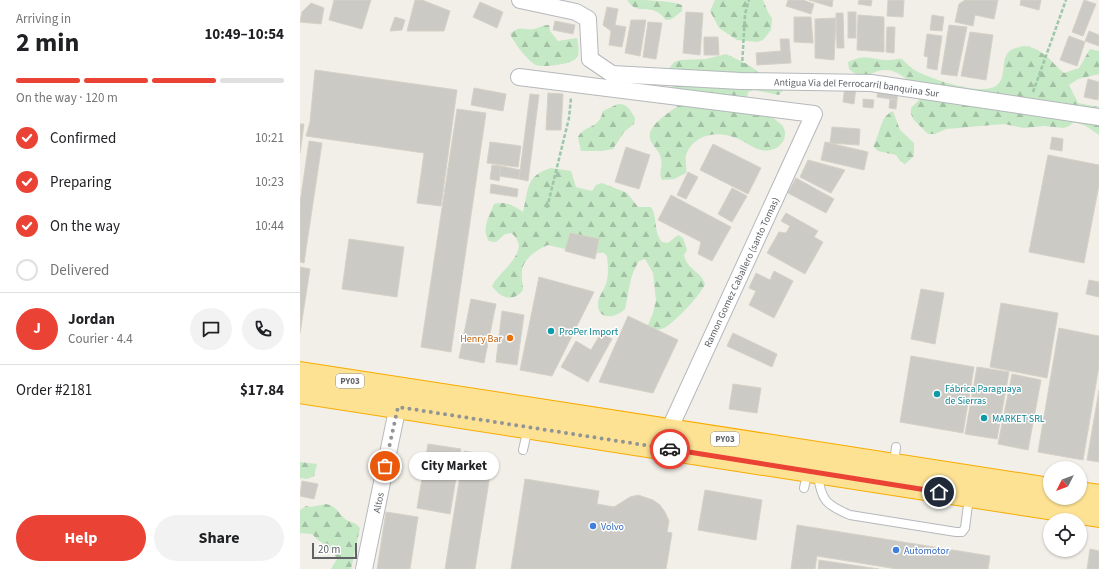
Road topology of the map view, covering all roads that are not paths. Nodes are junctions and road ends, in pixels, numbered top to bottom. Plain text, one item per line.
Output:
1 (520, 0) edge
2 (519, 77) dead end
3 (1099, 117) edge
4 (300, 373) edge
5 (300, 392) edge
6 (399, 398) junction
7 (530, 418) junction
8 (669, 430) junction
9 (523, 450) dead end
10 (810, 470) junction
11 (1043, 488) edge
12 (1087, 494) edge
13 (969, 496) junction
14 (1099, 496) edge
15 (1099, 516) edge
16 (364, 569) edge

1 - 3 street, Antigua Via del Ferrocarril banquina Sur
2 - 8 street, Ramon Gomez Caballero (santo Tomas)
4 - 6 highway, PY03
5 - 6 highway, PY03
6 - 7 highway, PY03
6 - 16 street, Altos
7 - 8 highway, PY03
7 - 9 lane
7 - 10 highway, PY03
8 - 10 highway, PY03
10 - 11 highway, PY03
10 - 13 highway, PY03
10 - 13 lane
12 - 14 highway
13 - 15 highway, PY03

